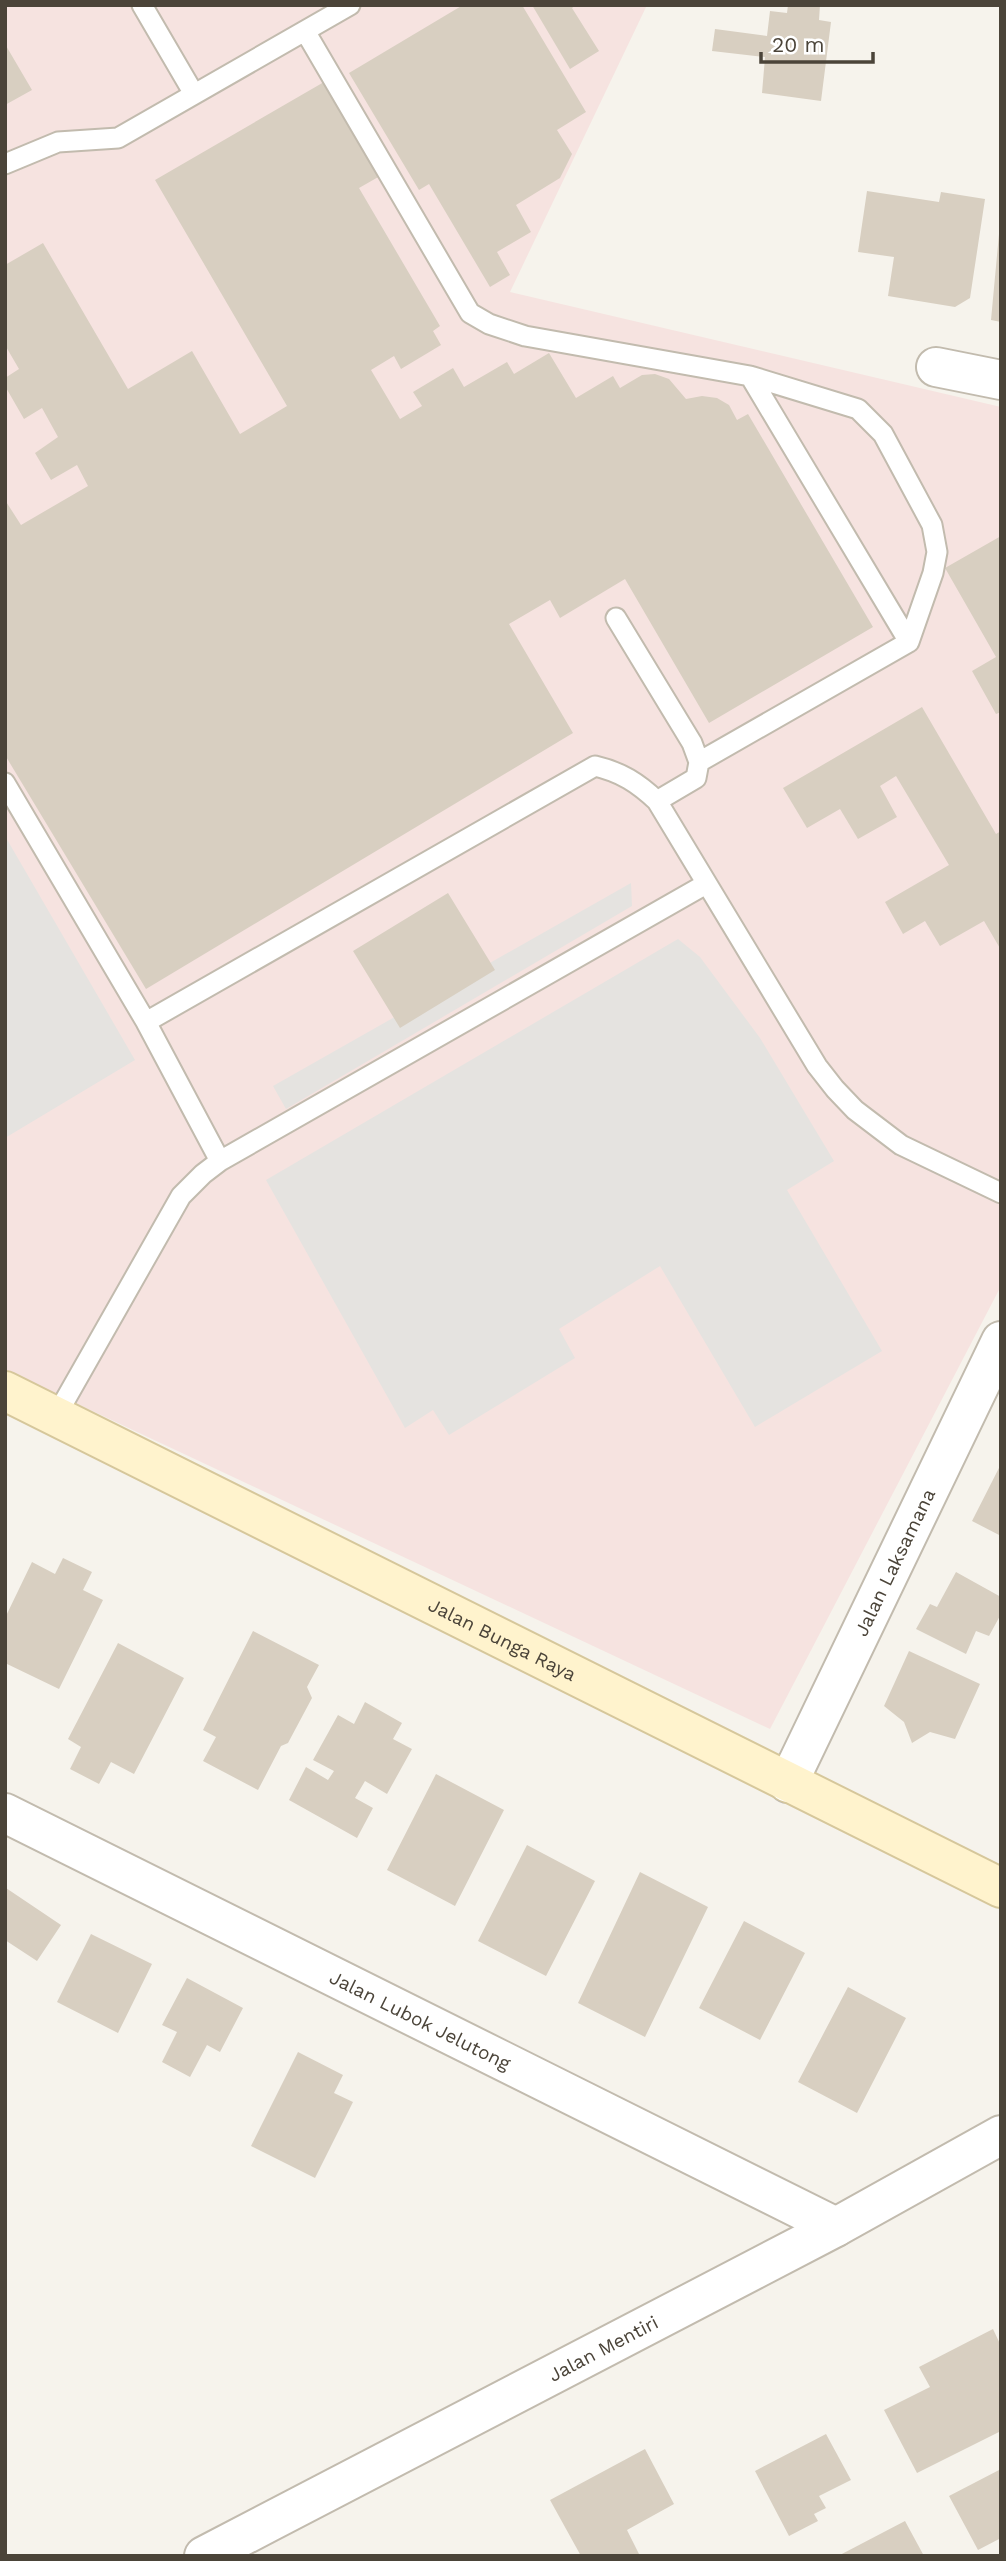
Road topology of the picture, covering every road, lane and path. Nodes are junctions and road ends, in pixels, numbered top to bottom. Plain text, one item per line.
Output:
1 (142, 5) edge
2 (350, 5) edge
3 (305, 31) junction
4 (194, 94) junction
5 (5, 164) edge
6 (936, 367) dead end
7 (750, 376) junction
8 (1001, 380) edge
9 (616, 618) dead end
10 (909, 642) junction
11 (699, 762) junction
12 (5, 783) edge
13 (657, 801) junction
14 (706, 884) junction
15 (146, 1022) junction
16 (220, 1161) junction
17 (1001, 1193) edge
18 (1001, 1341) edge
19 (5, 1391) edge
20 (56, 1416) junction
21 (788, 1783) junction
22 (5, 1813) edge
23 (1001, 1888) edge
24 (1001, 2135) edge
25 (836, 2227) junction
26 (204, 2556) edge

1 - 4 lane
2 - 3 lane
3 - 4 lane
3 - 7 lane
4 - 5 lane
6 - 8 street
7 - 10 lane
7 - 10 lane
9 - 11 lane
10 - 11 lane
11 - 13 lane
12 - 15 lane
13 - 14 lane
13 - 15 lane
14 - 16 lane
14 - 17 lane
15 - 16 lane
16 - 20 lane
18 - 21 street, Jalan Laksamana
19 - 20 street, Jalan Bunga Raya
20 - 21 street, Jalan Bunga Raya
21 - 23 street, Jalan Bunga Raya
22 - 25 street, Jalan Lubok Jelutong
24 - 25 street, Jalan Mentiri
25 - 26 street, Jalan Mentiri

